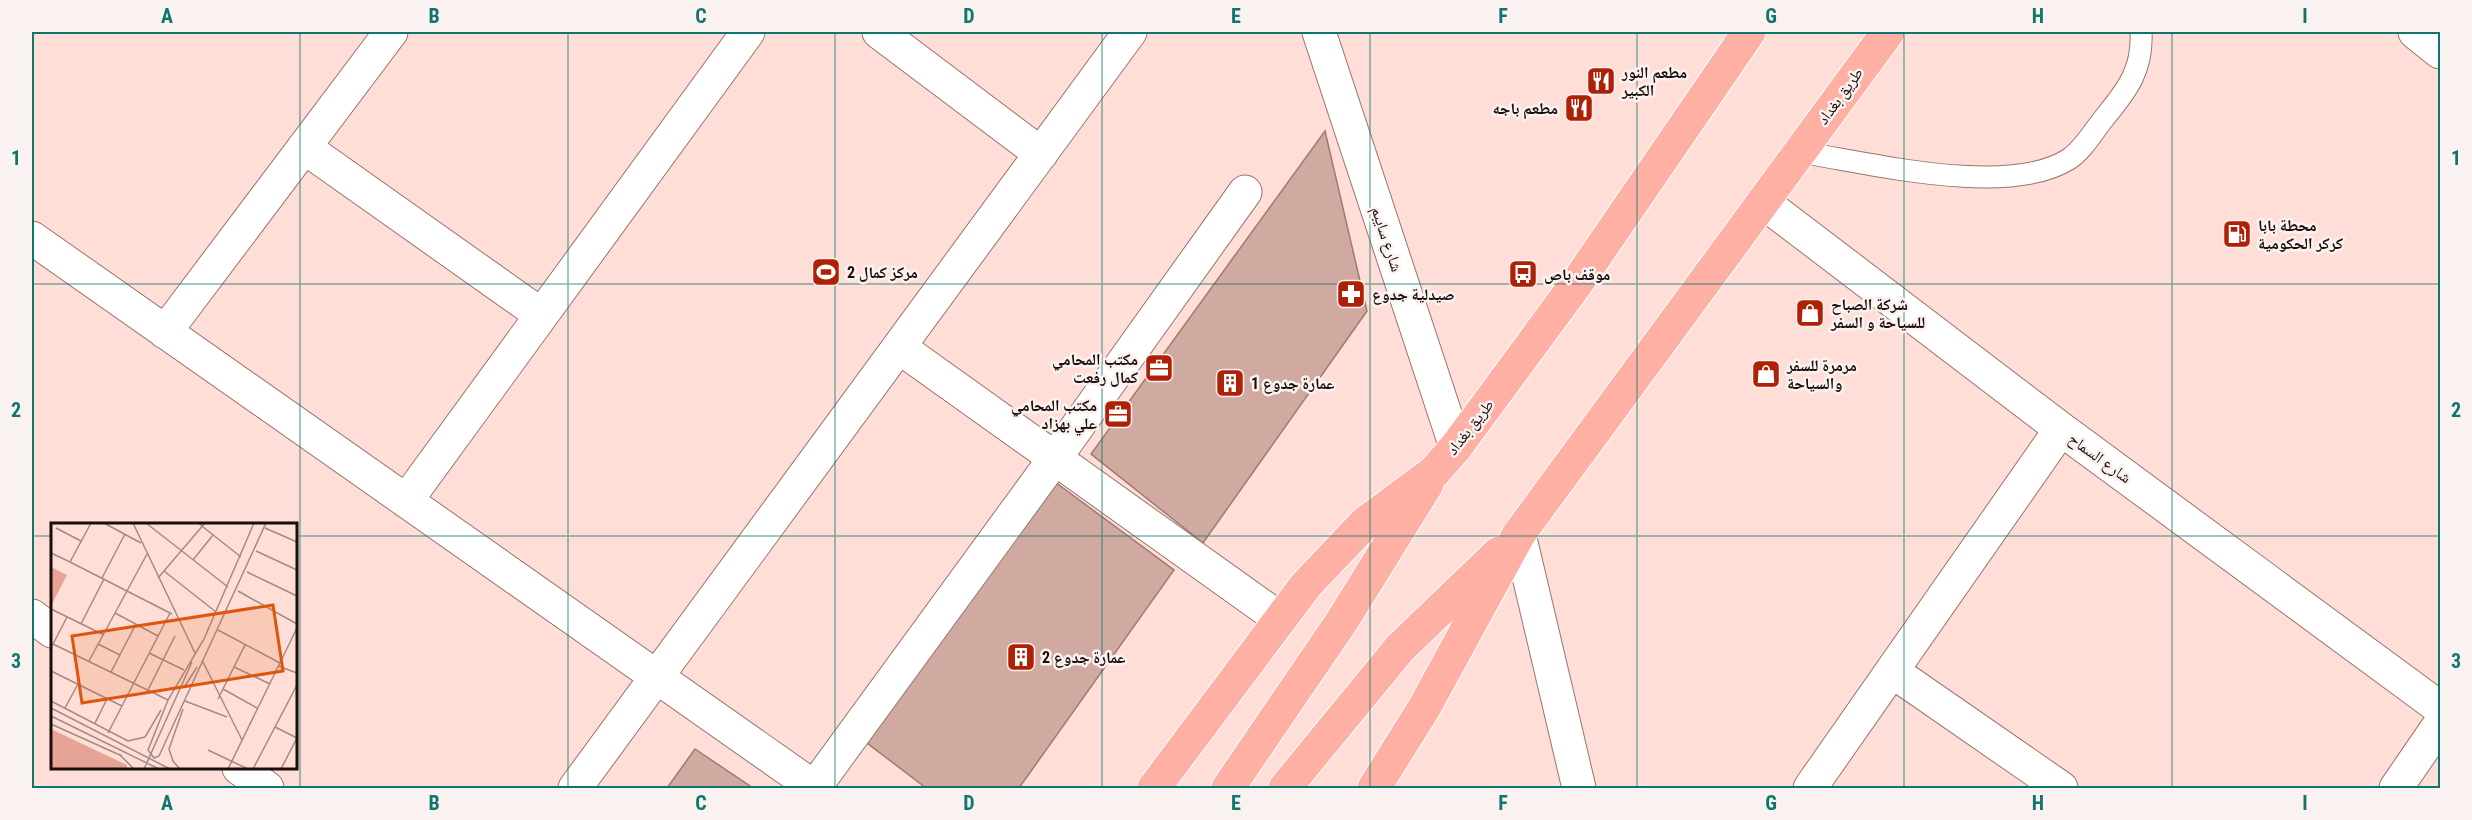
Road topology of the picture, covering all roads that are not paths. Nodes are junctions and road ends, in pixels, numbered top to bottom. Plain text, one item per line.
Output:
1 (748, 32) edge
2 (879, 32) edge
3 (1131, 32) edge
4 (1318, 32) edge
5 (1749, 32) edge
6 (1888, 32) edge
7 (2141, 32) edge
8 (2415, 32) edge
9 (383, 34) edge
10 (2440, 52) edge
11 (304, 147) junction
12 (1799, 152) junction
13 (1041, 154) junction
14 (1245, 192) dead end
15 (1763, 202) junction
16 (32, 238) edge
17 (540, 314) junction
18 (165, 332) junction
19 (899, 347) junction
20 (2061, 429) junction
21 (1456, 447) junction
22 (1055, 458) junction
23 (1434, 472) junction
24 (406, 501) junction
25 (1519, 534) junction
26 (32, 616) edge
27 (1280, 619) junction
28 (51, 631) edge
29 (1892, 671) junction
30 (656, 677) junction
31 (2440, 708) edge
32 (2435, 742) edge
33 (240, 769) edge
34 (815, 788) edge
35 (267, 789) edge
36 (575, 789) edge
37 (1154, 789) edge
38 (1228, 789) edge
39 (1285, 789) edge
40 (1374, 789) edge
41 (1579, 789) edge
42 (1810, 789) edge
43 (2061, 789) edge
44 (2396, 789) edge

1 - 17 street
2 - 13 street
3 - 13 street
4 - 21 street, شارع سايبم
5 - 21 main road, طريق بغداد
6 - 12 main road, طريق بغداد
7 - 12 lane
8 - 10 street
9 - 11 street
11 - 17 street
11 - 18 street
12 - 15 main road, طريق بغداد
13 - 19 street
14 - 22 street
15 - 20 street, شارع السماح
15 - 25 main road, طريق بغداد
16 - 18 street
17 - 24 street
18 - 24 street
19 - 22 street
19 - 30 street
20 - 29 street
20 - 31 street, شارع السماح
21 - 23 main road, طريق بغداد
22 - 27 street
22 - 34 street
23 - 27 main road, طريق بغداد
23 - 38 main road
24 - 30 street
25 - 39 main road
25 - 40 main road, طريق بغداد
25 - 41 street
26 - 28 street
27 - 37 main road, طريق بغداد
29 - 42 street
29 - 43 street
30 - 34 street
30 - 36 street
32 - 44 street
33 - 35 street

